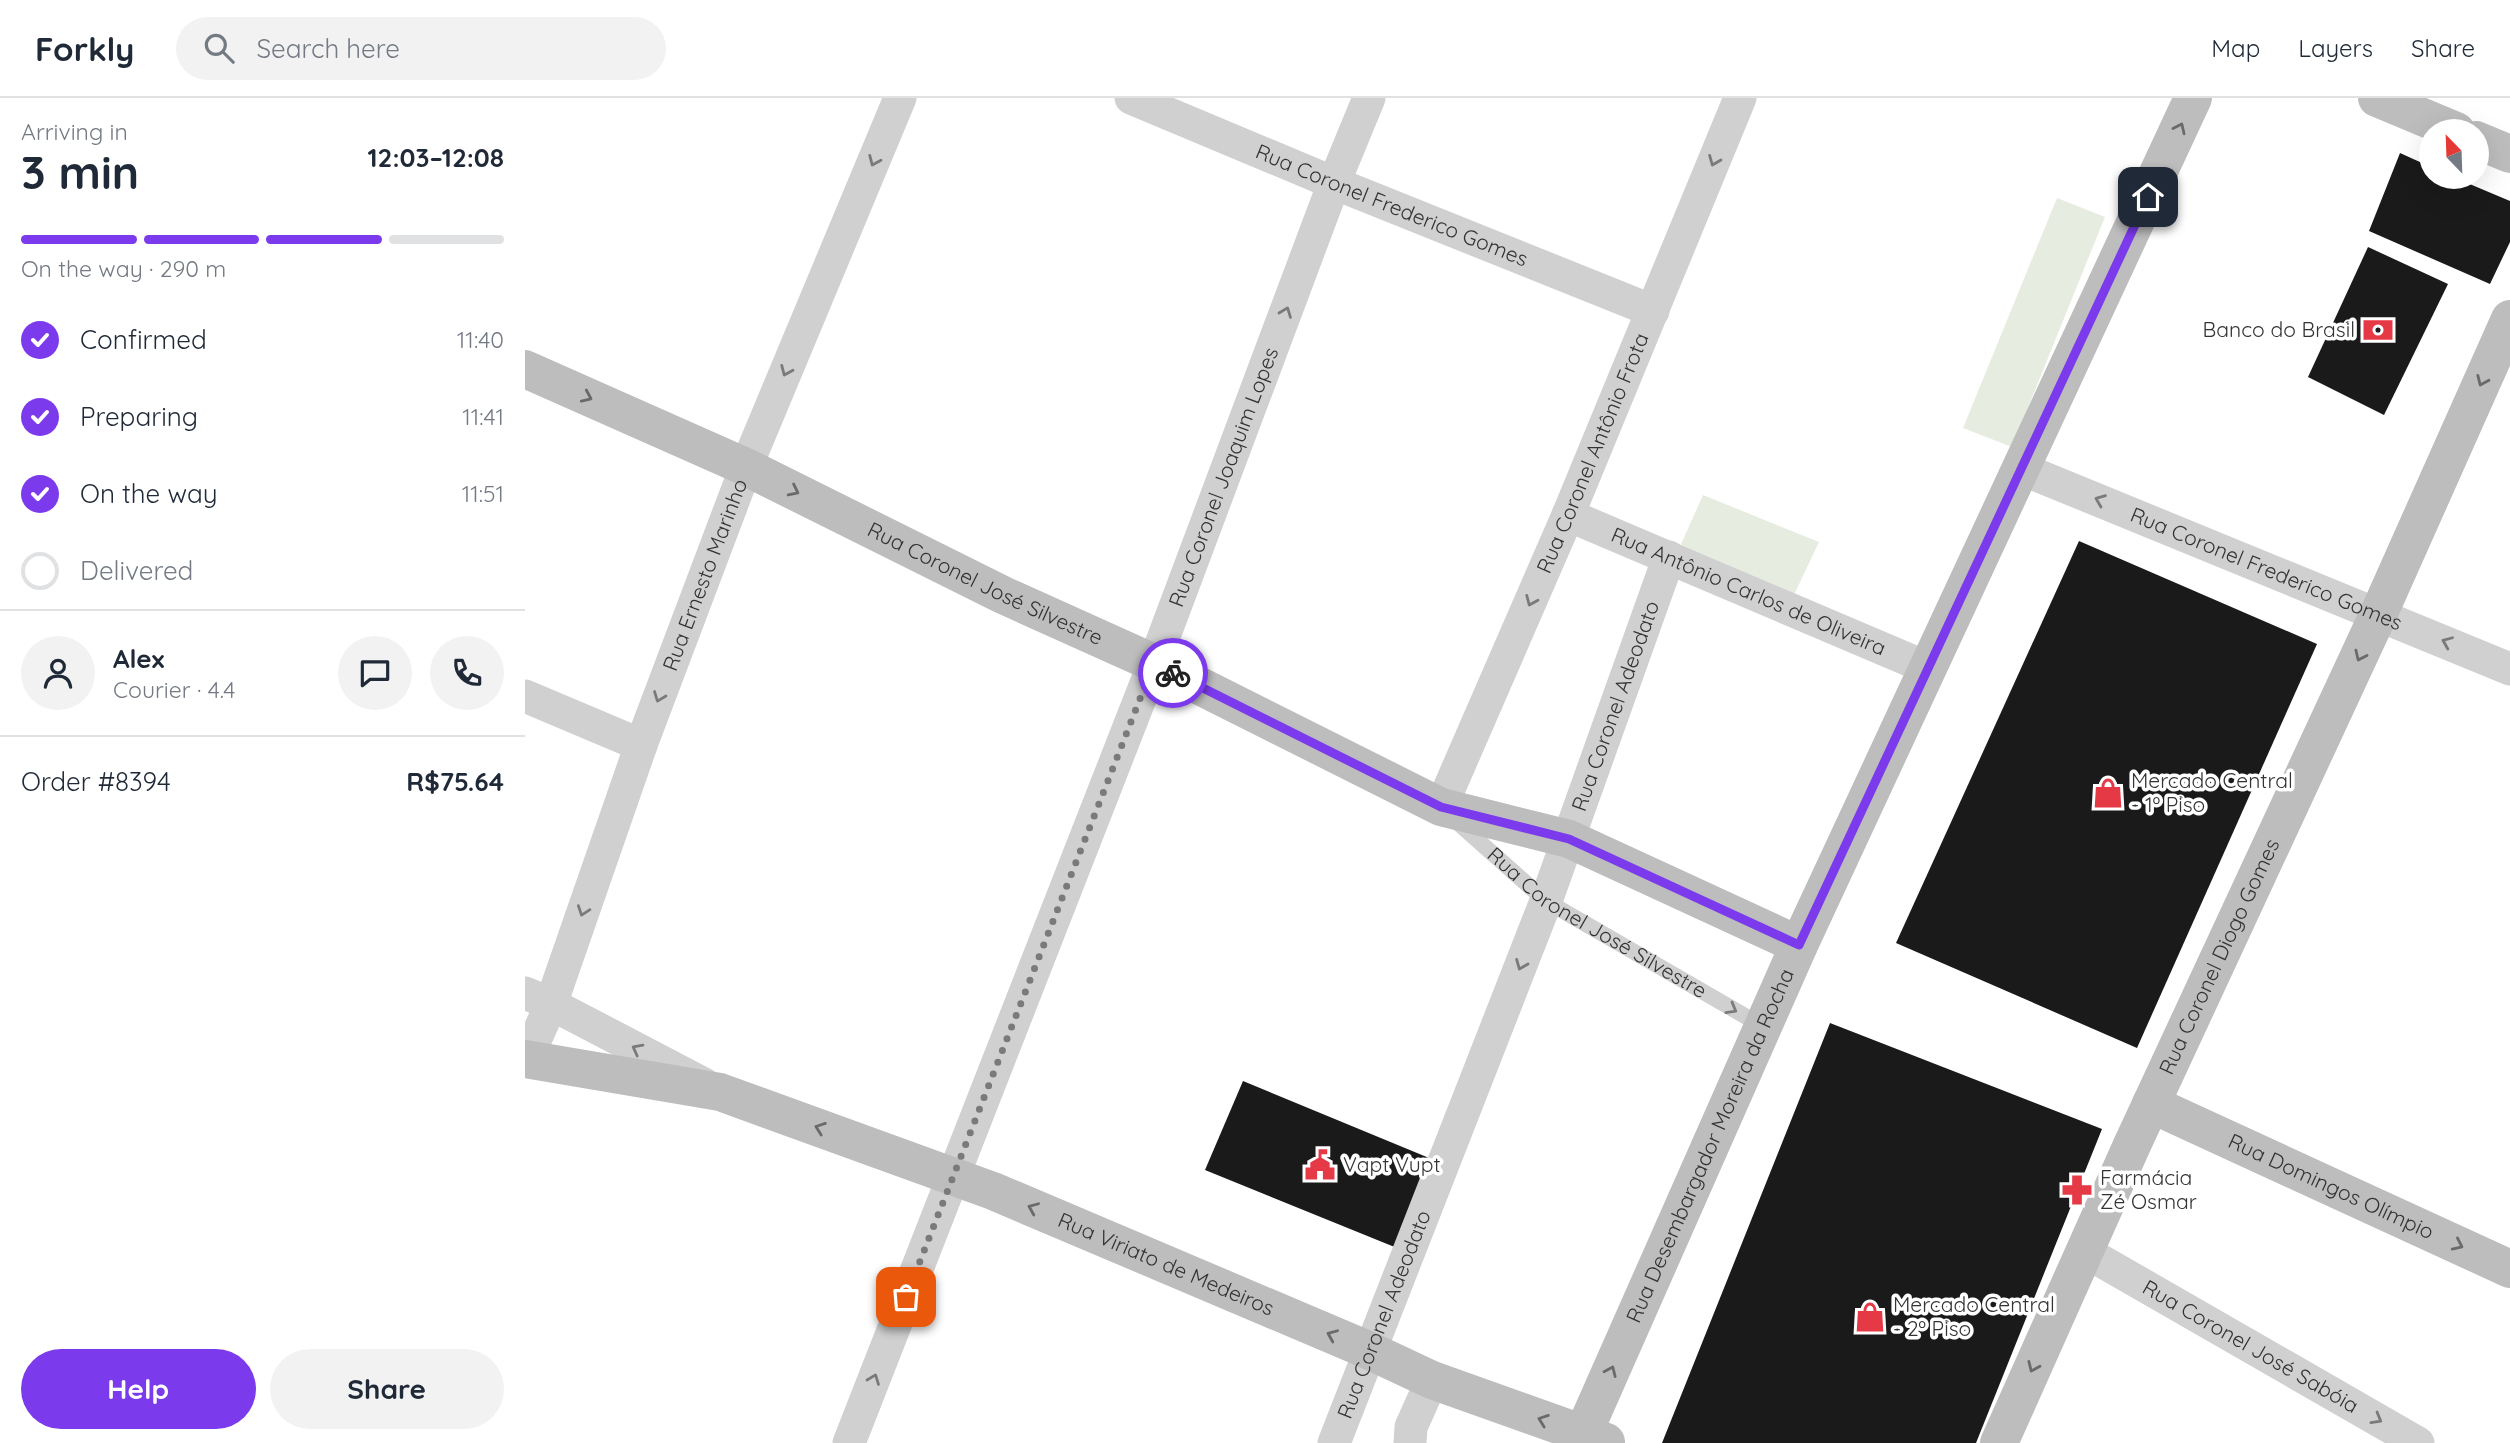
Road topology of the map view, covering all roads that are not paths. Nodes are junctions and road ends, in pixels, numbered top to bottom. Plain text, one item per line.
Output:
1 (900, 98) edge
2 (1131, 98) edge
3 (1369, 98) edge
4 (1740, 98) edge
5 (2193, 98) edge
6 (2377, 98) edge
7 (2427, 119) edge
8 (2489, 145) edge
9 (2510, 154) edge
10 (1334, 183) junction
11 (1653, 311) junction
12 (2510, 319) edge
13 (525, 369) edge
14 (746, 467) junction
15 (2022, 468) junction
16 (1568, 516) junction
17 (1669, 557) junction
18 (2379, 613) junction
19 (1154, 663) junction
20 (1928, 668) junction
21 (2510, 668) edge
22 (525, 695) edge
23 (641, 745) junction
24 (1441, 807) junction
25 (1569, 839) junction
26 (1546, 901) junction
27 (1799, 945) junction
28 (538, 999) edge
29 (1764, 1027) junction
30 (526, 1059) edge
31 (720, 1092) junction
32 (2151, 1104) junction
33 (953, 1176) junction
34 (2084, 1251) junction
35 (2510, 1269) edge
36 (1368, 1350) junction
37 (1432, 1380) junction
38 (1595, 1438) edge
39 (849, 1443) edge
40 (1334, 1443) edge
41 (1411, 1443) edge
42 (1999, 1443) edge
43 (2418, 1443) edge

1 -> 14 street, Rua Ernesto Marinho
2 - 10 street, Rua Coronel Frederico Gomes
3 - 10 street, Rua Coronel Joaquim Lopes
4 -> 11 street, Rua Coronel Antônio Frota
15 -> 5 main road, Rua Desembargador Moreira da Rocha
6 - 7 main road
8 - 9 main road
10 - 11 street, Rua Coronel Frederico Gomes
19 -> 10 street, Rua Coronel Joaquim Lopes
11 - 16 street, Rua Coronel Antônio Frota
12 -> 18 main road, Rua Coronel Diogo Gomes
13 -> 14 main road, Rua Coronel José Silvestre
14 -> 19 main road, Rua Coronel José Silvestre
14 -> 23 street, Rua Ernesto Marinho
18 -> 15 street, Rua Coronel Frederico Gomes
15 - 20 main road, Rua Desembargador Moreira da Rocha
16 - 17 street, Rua Antônio Carlos de Oliveira
16 -> 24 street, Rua Coronel Antônio Frota
17 - 20 street, Rua Antônio Carlos de Oliveira
17 - 25 street, Rua Coronel Adeodato
21 -> 18 street, Rua Coronel Frederico Gomes
18 -> 32 main road, Rua Coronel Diogo Gomes
19 - 24 main road, Rua Coronel José Silvestre
19 - 33 street, Rua Coronel Joaquim Lopes
20 - 27 main road, Rua Desembargador Moreira da Rocha
22 - 23 street
23 -> 28 street, Rua Ernesto Marinho
24 - 25 main road, Rua Coronel José Silvestre
24 - 26 lane, Rua Coronel José Silvestre
25 - 26 street, Rua Coronel Adeodato
25 - 27 main road, Rua Coronel José Silvestre
26 -> 29 lane, Rua Coronel José Silvestre
26 -> 36 street, Rua Coronel Adeodato
27 - 29 main road, Rua Desembargador Moreira da Rocha
28 - 30 street, Rua Ernesto Marinho
31 -> 28 street, Rua Viriato de Medeiros
38 -> 29 main road, Rua Desembargador Moreira da Rocha
30 - 31 main road, Rua Viriato de Medeiros
33 -> 31 main road, Rua Viriato de Medeiros
32 - 34 main road, Rua Coronel Diogo Gomes
32 -> 35 main road, Rua Domingos Olímpio
36 -> 33 main road, Rua Viriato de Medeiros
39 -> 33 street, Rua Coronel Joaquim Lopes
34 -> 42 main road, Rua Coronel Diogo Gomes
34 -> 43 street, Rua Coronel José Sabóia
36 - 37 main road, Rua Viriato de Medeiros
36 - 40 street, Rua Coronel Adeodato
38 -> 37 main road, Rua Viriato de Medeiros
37 - 41 street

